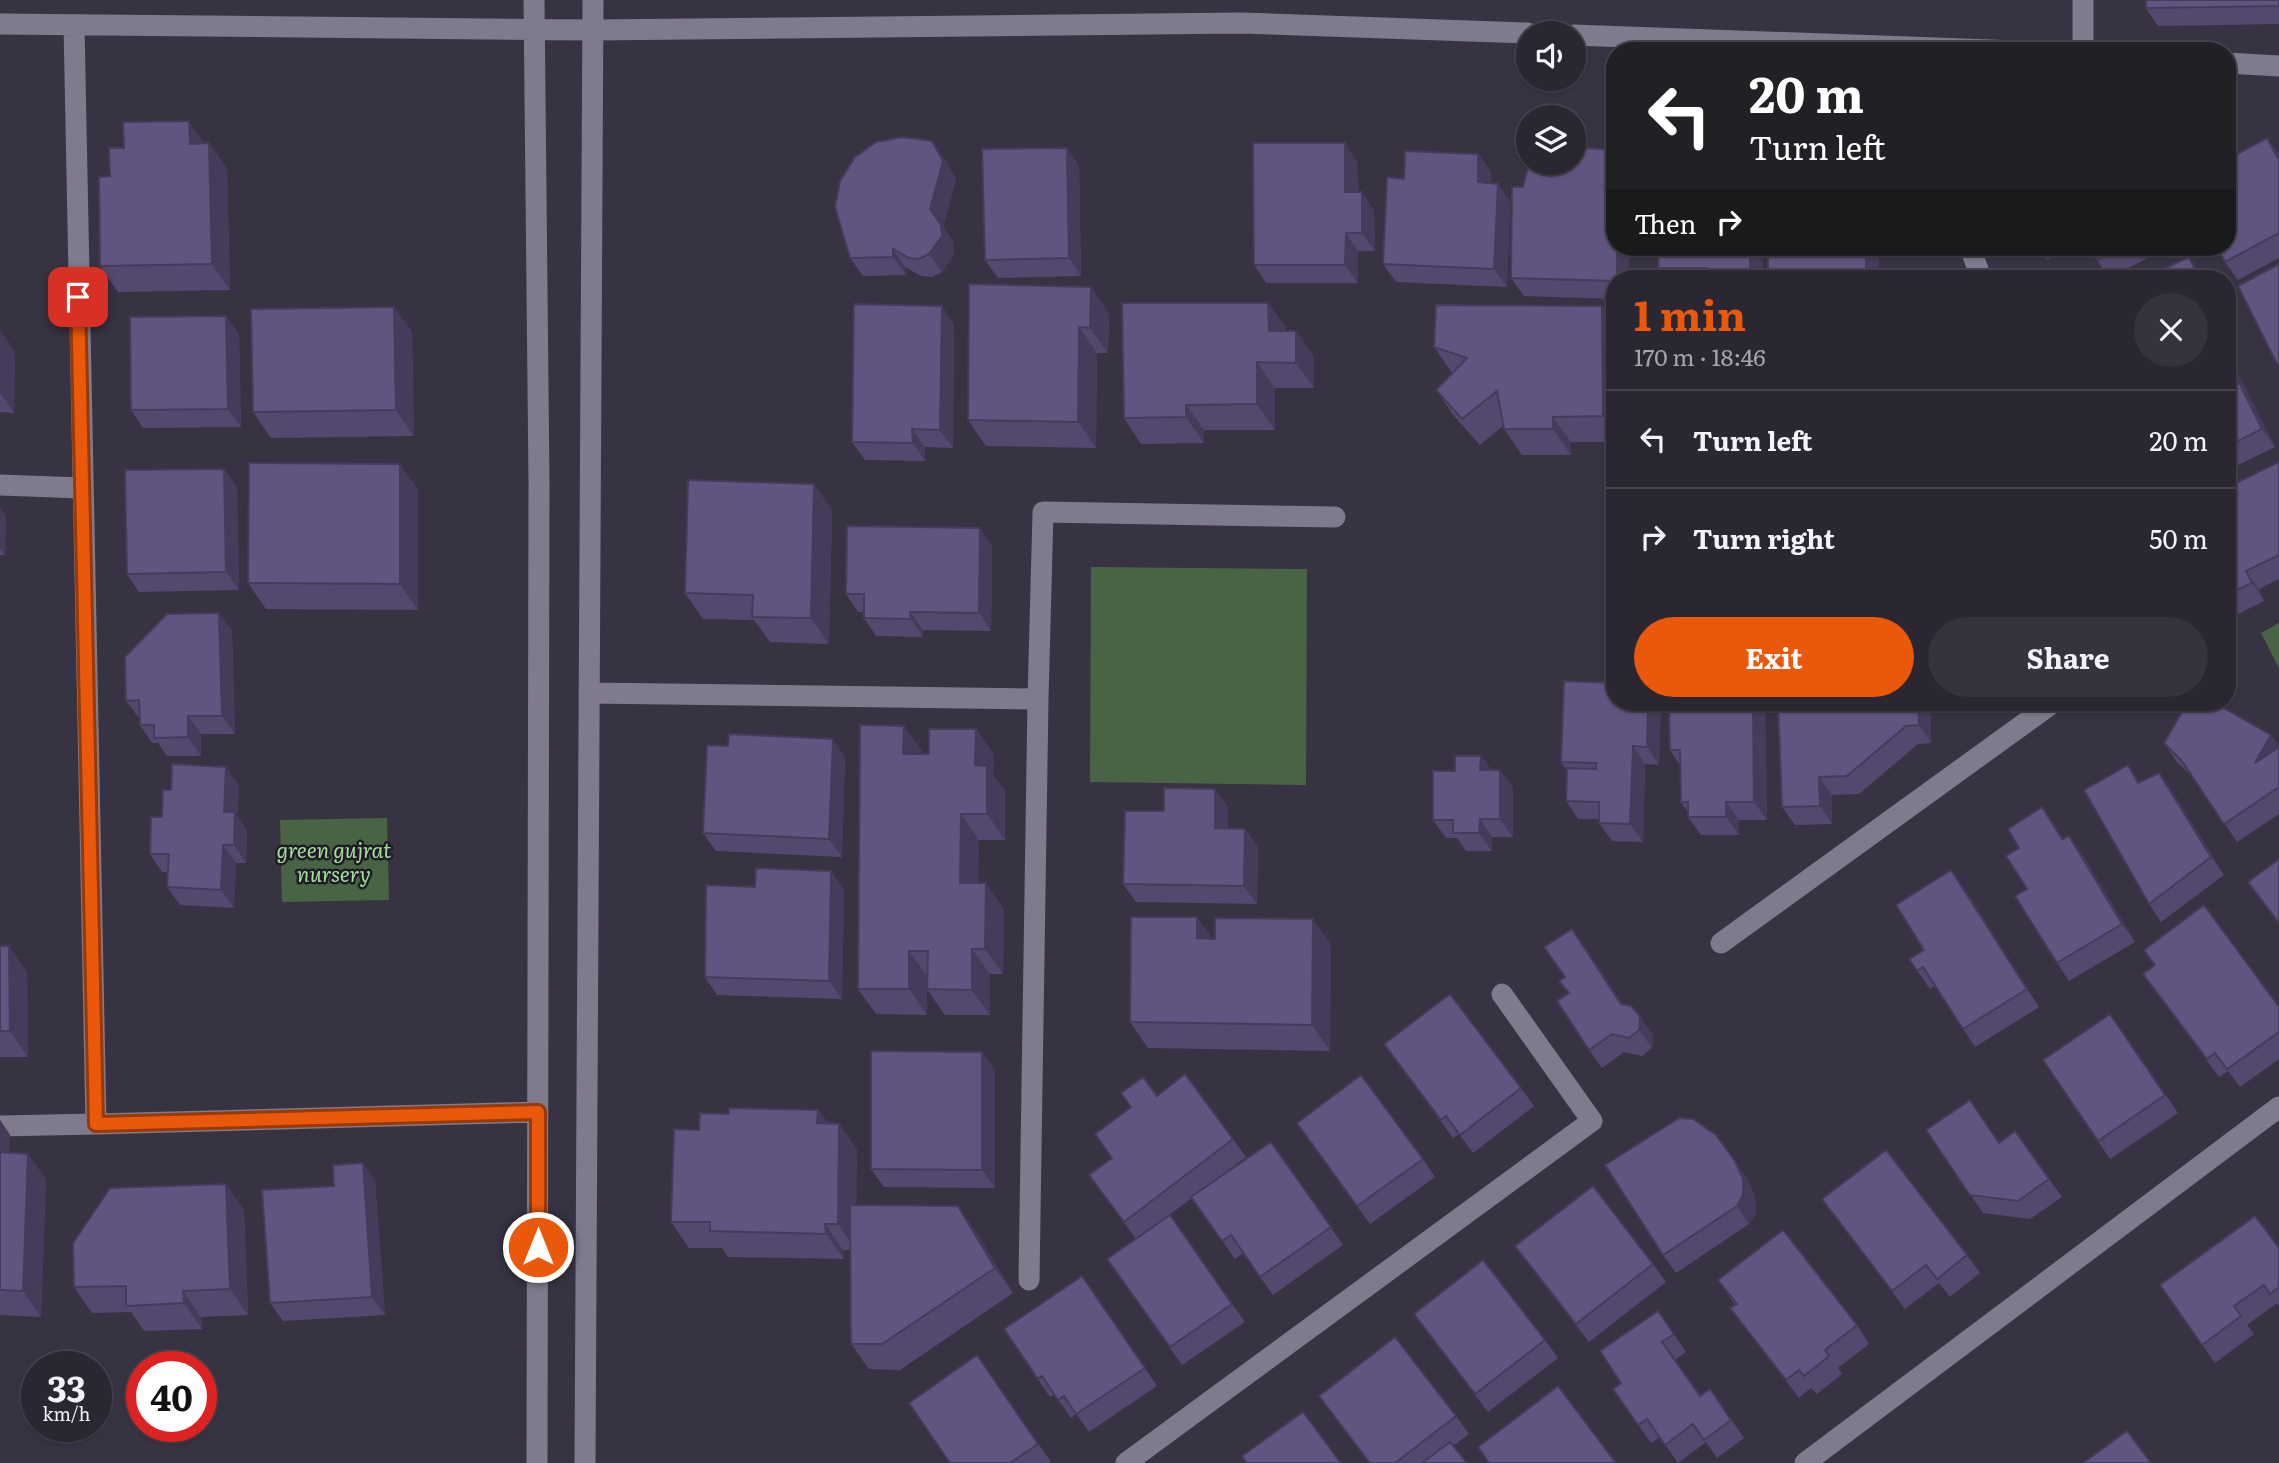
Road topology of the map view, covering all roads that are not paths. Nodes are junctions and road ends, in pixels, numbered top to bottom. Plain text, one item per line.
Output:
1 (534, 0) edge
2 (593, 0) edge
3 (2083, 0) edge
4 (0, 24) edge
5 (74, 25) junction
6 (533, 29) junction
7 (593, 30) junction
8 (1516, 33) edge
9 (1586, 36) edge
10 (1738, 42) edge
11 (2083, 42) edge
12 (2236, 63) edge
13 (2279, 66) edge
14 (0, 485) edge
15 (82, 488) junction
16 (1335, 517) dead end
17 (589, 693) junction
18 (1038, 699) junction
19 (2042, 711) edge
20 (1721, 943) dead end
21 (1502, 994) dead end
22 (2279, 1107) edge
23 (538, 1112) junction
24 (96, 1124) junction
25 (0, 1126) edge
26 (1029, 1280) dead end
27 (537, 1463) edge
28 (584, 1463) edge
29 (1125, 1463) edge
30 (1805, 1463) edge

1 - 6 street
2 - 7 street
3 - 11 street
4 - 5 street
5 - 6 street
5 - 15 street
6 - 7 street
6 - 23 street
7 - 8 street
7 - 17 street
9 - 10 street
12 - 13 street
14 - 15 street
15 - 24 street
16 - 18 street
17 - 18 street
17 - 28 street
18 - 26 street
19 - 20 street
21 - 29 street
22 - 30 street
23 - 24 street
23 - 27 street
24 - 25 street

